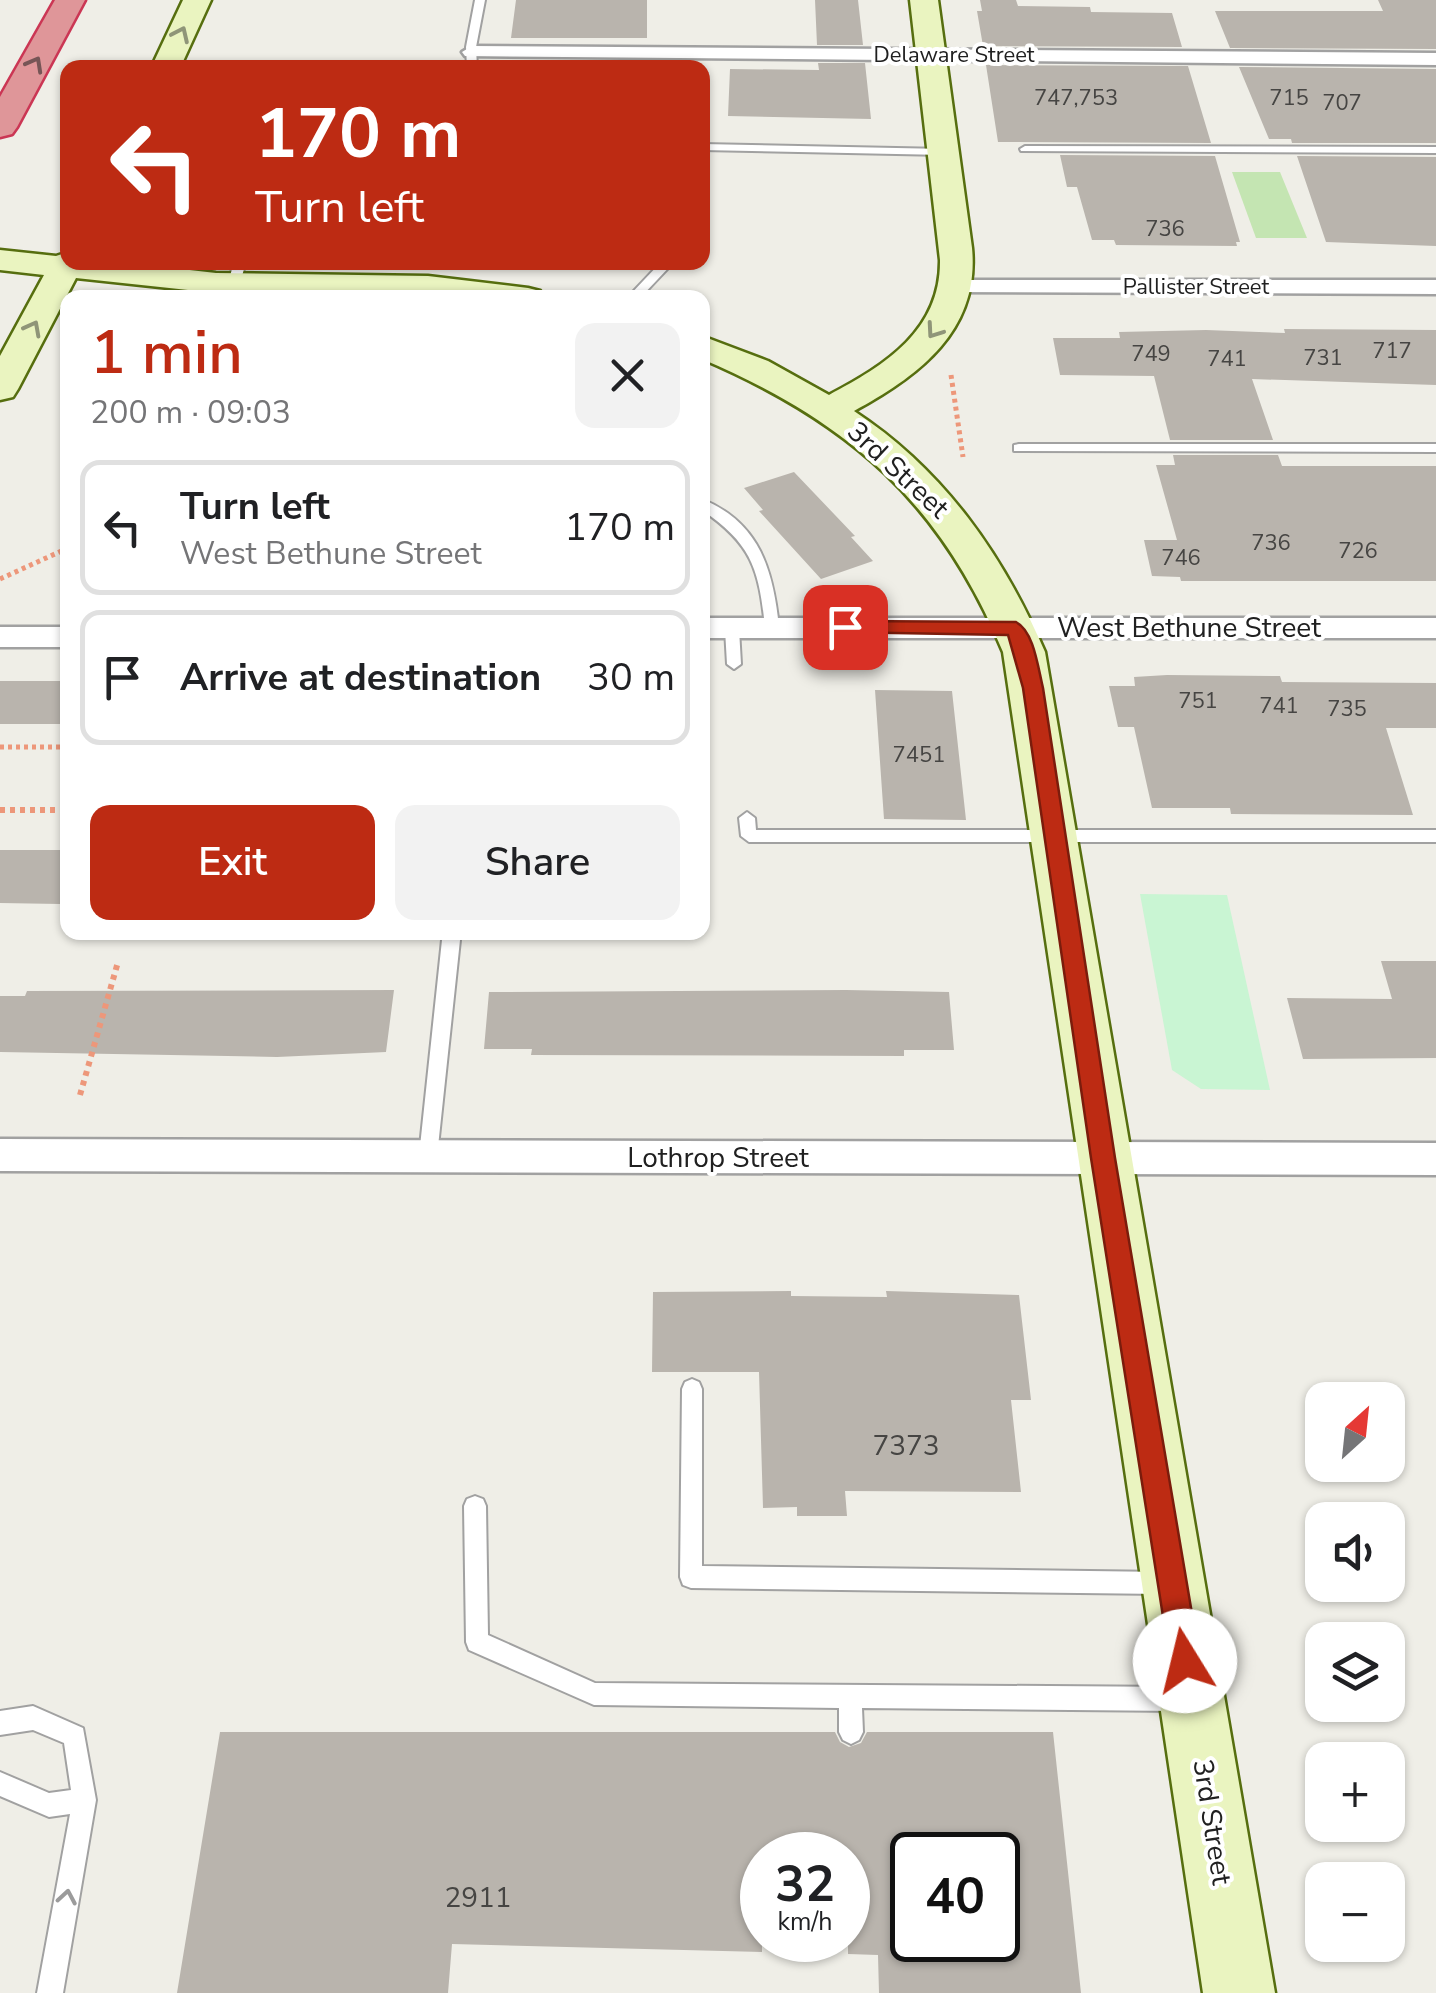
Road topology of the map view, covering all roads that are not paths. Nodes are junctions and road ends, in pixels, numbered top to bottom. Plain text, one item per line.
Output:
1 (70, 0) edge
2 (197, 0) edge
3 (480, 0) edge
4 (924, 0) edge
5 (932, 55) junction
6 (169, 60) edge
7 (472, 60) edge
8 (1436, 60) edge
9 (0, 127) edge
10 (710, 146) edge
11 (1026, 150) dead end
12 (1436, 150) edge
13 (945, 152) junction
14 (0, 260) edge
15 (60, 264) edge
16 (63, 270) edge
17 (180, 270) edge
18 (660, 270) edge
19 (237, 273) edge
20 (956, 287) junction
21 (1436, 287) edge
22 (461, 290) edge
23 (641, 290) edge
24 (710, 350) edge
25 (0, 389) edge
26 (830, 409) junction
27 (1019, 448) dead end
28 (1436, 448) edge
29 (710, 508) edge
30 (772, 627) junction
31 (717, 628) edge
32 (1016, 628) junction
33 (1436, 628) edge
34 (60, 636) edge
35 (0, 637) edge
36 (734, 664) dead end
37 (747, 818) dead end
38 (1056, 836) junction
39 (1436, 836) edge
40 (451, 940) dead end
41 (428, 1156) junction
42 (1103, 1158) junction
43 (1436, 1158) edge
44 (2, 1162) edge
45 (692, 1389) dead end
46 (475, 1506) dead end
47 (1172, 1584) junction
48 (850, 1694) junction
49 (1191, 1699) junction
50 (0, 1723) edge
51 (852, 1732) dead end
52 (0, 1784) edge
53 (84, 1800) junction
54 (50, 1993) edge
55 (1239, 1993) edge

9 -> 1 highway
6 -> 2 street
3 - 7 lane
4 - 5 street, 3rd Street
5 - 7 street, Delaware Street
5 - 8 street, Delaware Street
5 - 13 street, 3rd Street
10 - 13 lane
11 - 12 lane
13 - 20 street, 3rd Street
14 - 15 street
25 -> 16 street
17 - 19 street
18 - 23 lane
19 - 22 street
20 - 21 street, Pallister Street
20 -> 26 street, 3rd Street
24 - 26 street
26 - 32 street, 3rd Street
27 - 28 lane
29 - 30 lane
30 - 31 street, West Bethune Street
30 - 32 street, West Bethune Street
31 - 36 lane
32 - 33 street, West Bethune Street
32 - 38 street, 3rd Street
34 - 35 street
37 - 38 lane
38 - 39 lane
38 - 42 street, 3rd Street
40 - 41 lane
41 - 42 street, Lothrop Street
41 - 44 street, Lothrop Street
42 - 43 street, Lothrop Street
42 - 47 street, 3rd Street
45 - 47 lane
46 - 48 lane
47 - 49 street, 3rd Street
48 - 49 lane
48 - 51 lane
49 - 55 street, 3rd Street
50 - 53 lane
52 - 53 lane
54 -> 53 lane

